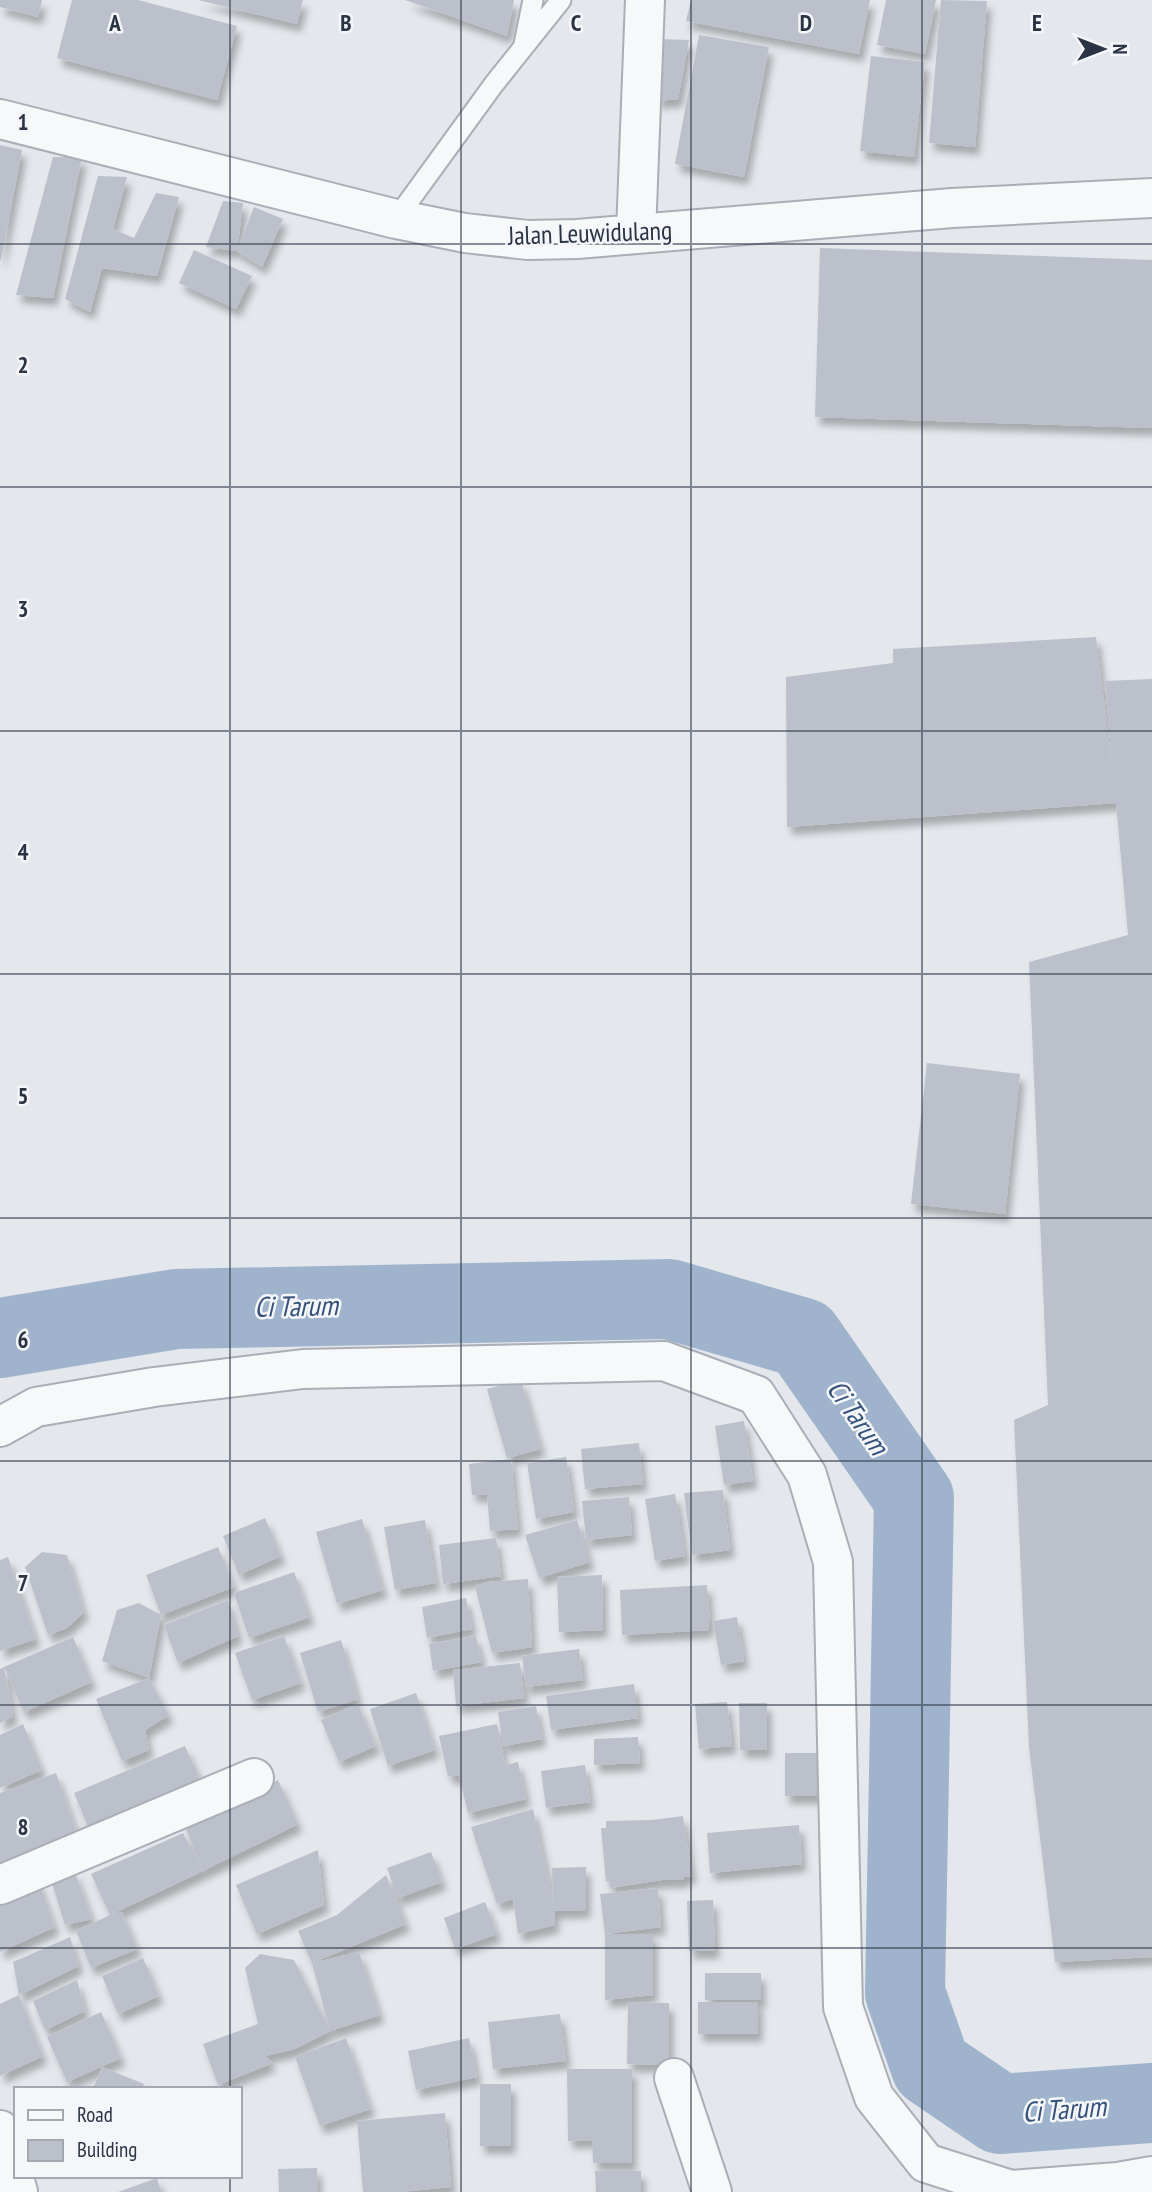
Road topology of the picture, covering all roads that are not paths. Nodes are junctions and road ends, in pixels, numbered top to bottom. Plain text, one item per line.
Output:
1 (533, 0) edge
2 (561, 0) edge
3 (645, 0) edge
4 (523, 48) junction
5 (0, 119) edge
6 (1152, 198) edge
7 (396, 219) junction
8 (636, 233) junction
9 (0, 1427) edge
10 (254, 1778) dead end
11 (0, 1885) edge
12 (674, 2078) dead end
13 (0, 2130) edge
14 (1152, 2176) edge
15 (18, 2192) edge
16 (712, 2192) edge

1 - 4 lane
2 - 4 lane
3 - 8 street
4 - 7 lane
5 - 7 street, Jalan Leuwidulang
6 - 8 street, Jalan Leuwidulang
7 - 8 street, Jalan Leuwidulang
9 - 14 street
10 - 11 street
12 - 16 street
13 - 15 street

